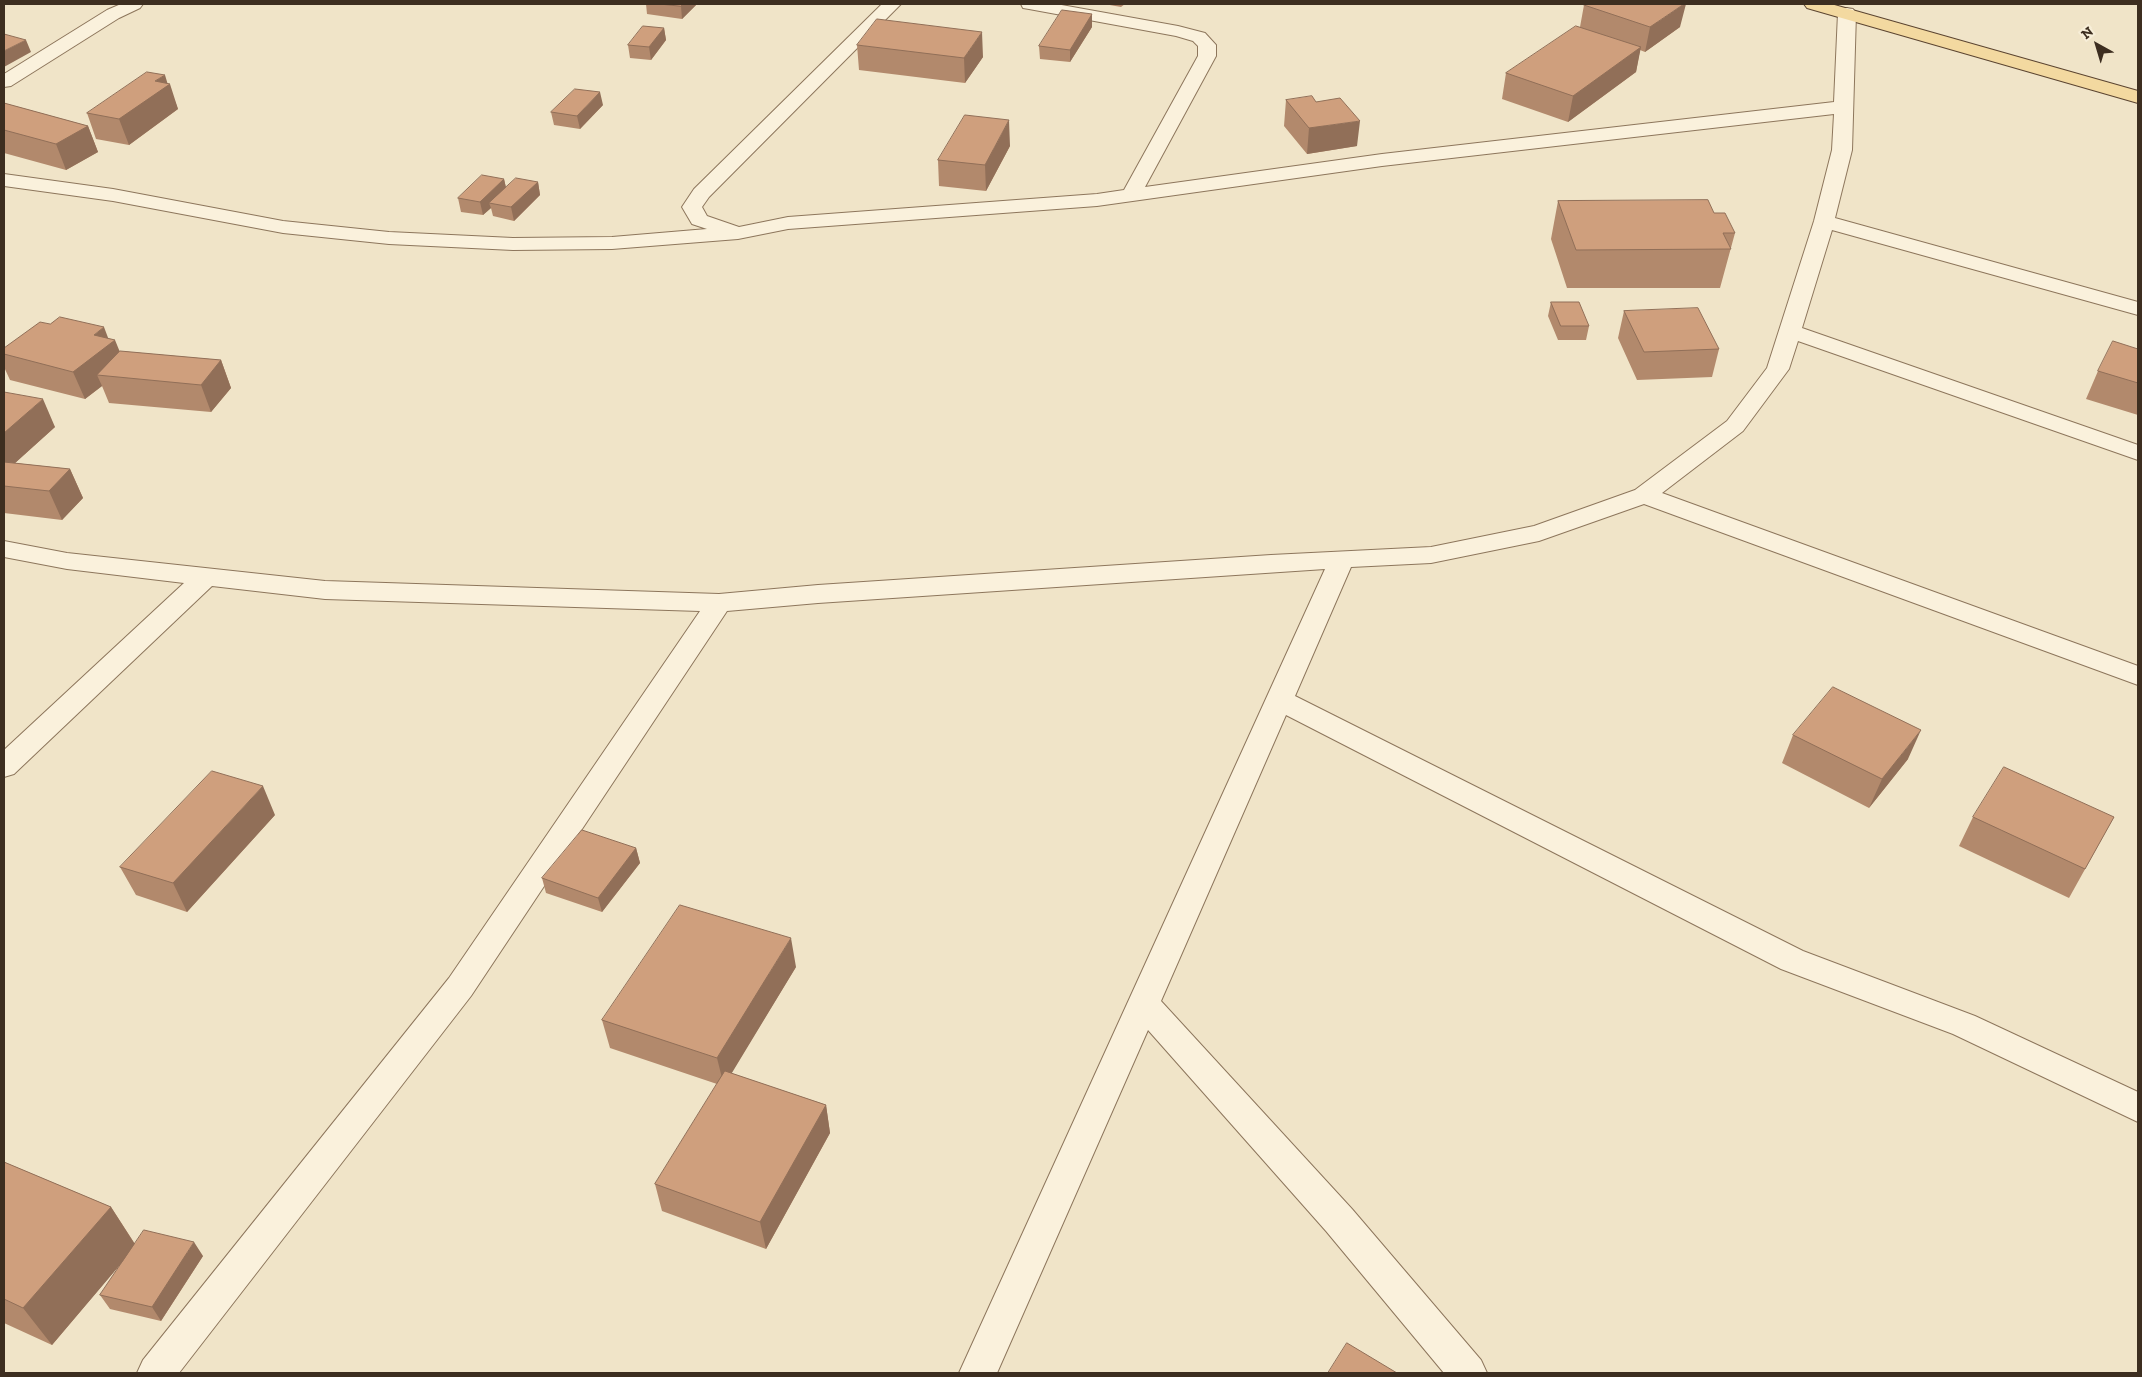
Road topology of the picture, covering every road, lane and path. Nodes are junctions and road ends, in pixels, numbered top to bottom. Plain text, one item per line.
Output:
1 (134, 4) edge
2 (892, 4) edge
3 (1029, 4) edge
4 (1813, 4) edge
5 (1847, 13) junction
6 (4, 82) edge
7 (2138, 97) edge
8 (1844, 107) junction
9 (4, 180) edge
10 (1132, 195) junction
11 (1824, 221) junction
12 (738, 233) junction
13 (2138, 309) edge
14 (1790, 331) junction
15 (2138, 453) edge
16 (1644, 494) junction
17 (4, 549) edge
18 (1342, 559) junction
19 (206, 577) junction
20 (719, 603) junction
21 (2138, 676) edge
22 (1279, 700) junction
23 (4, 767) edge
24 (1144, 1004) junction
25 (2138, 1108) edge
26 (156, 1373) edge
27 (978, 1373) edge
28 (1468, 1373) edge

1 - 6 street
2 - 12 street
3 - 10 street
4 - 5 main road
5 - 7 main road
5 - 8 street
8 - 10 street
8 - 11 street
9 - 12 street
10 - 12 street
11 - 13 street
11 - 14 street
14 - 15 street
14 - 16 street
16 - 18 street
16 - 21 street
17 - 19 street
18 - 20 street
18 - 22 street
19 - 20 street
19 - 23 street
20 - 26 street
22 - 24 street
22 - 25 street
24 - 27 street
24 - 28 street

